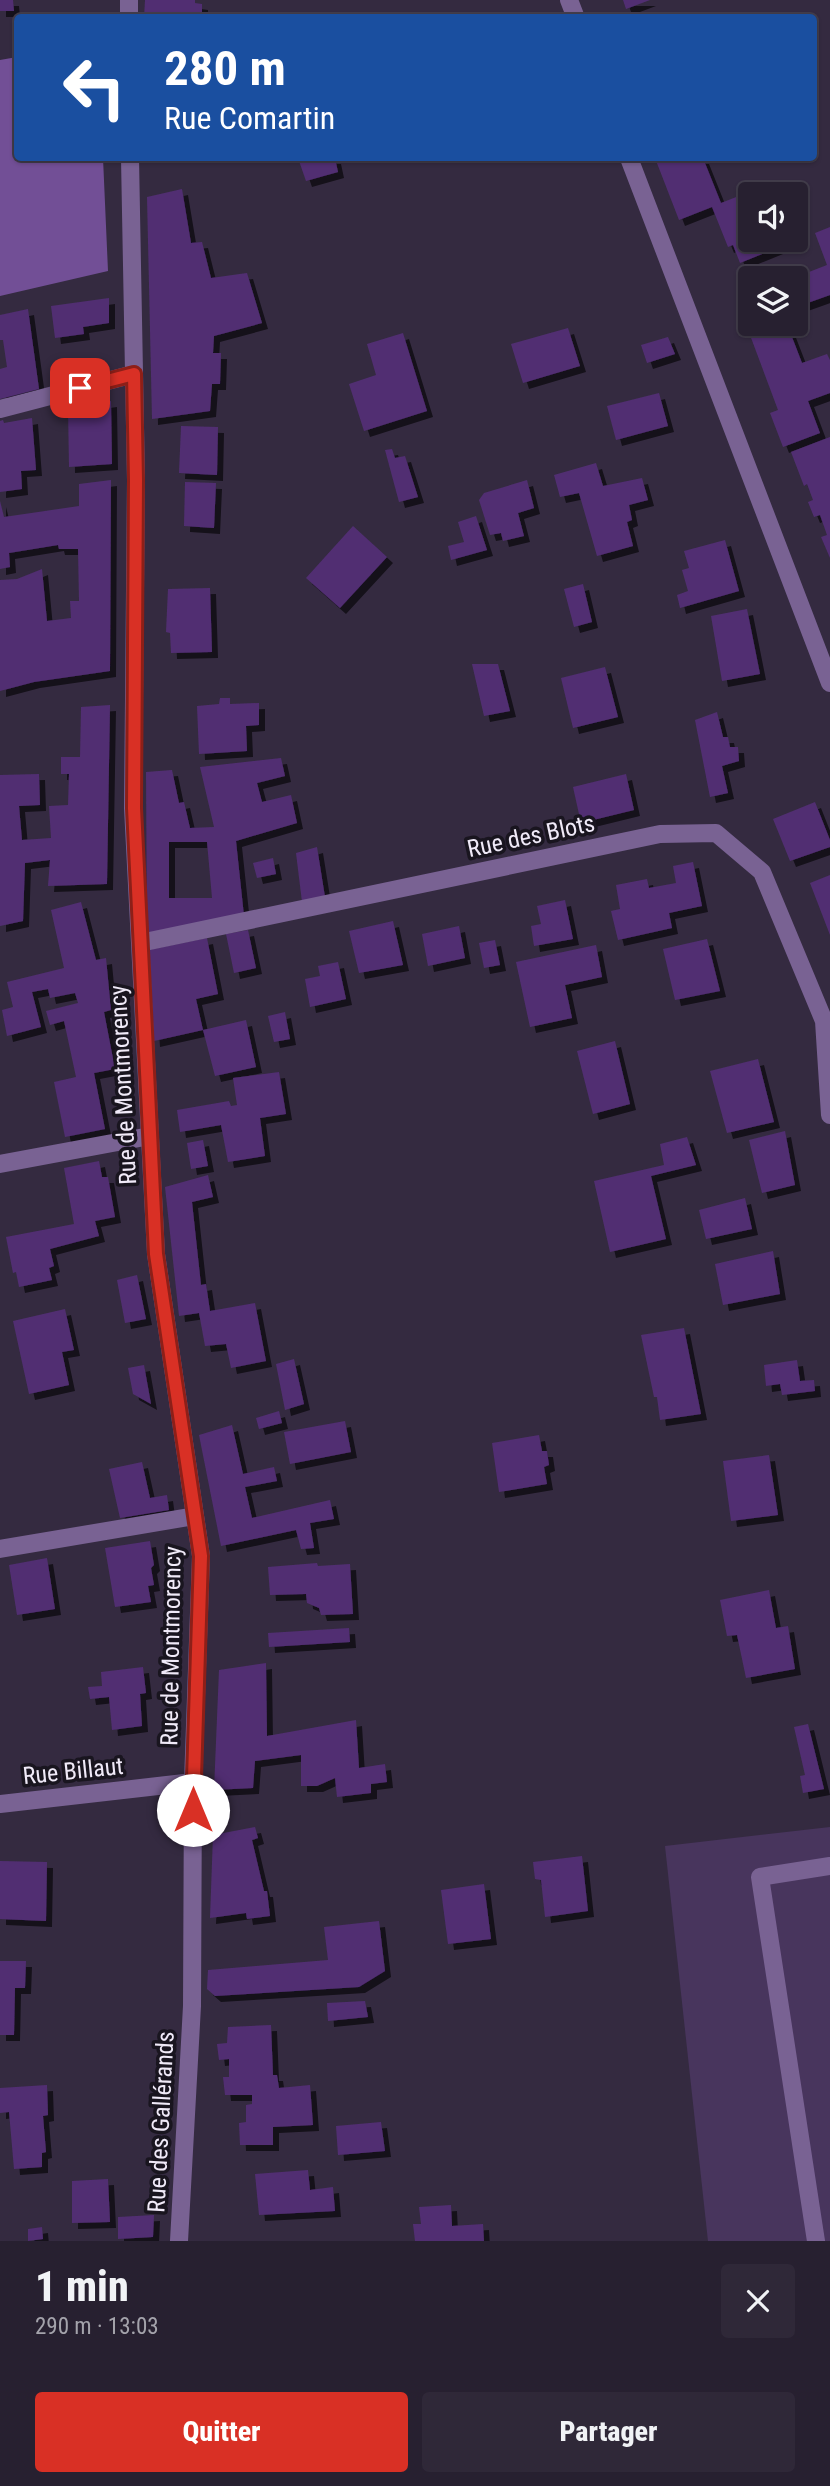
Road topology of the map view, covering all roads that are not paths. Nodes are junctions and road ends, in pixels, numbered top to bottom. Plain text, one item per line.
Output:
1 (130, 161) edge
2 (630, 161) edge
3 (134, 374) junction
4 (0, 410) edge
5 (830, 683) edge
6 (140, 943) junction
7 (827, 1020) edge
8 (830, 1115) edge
9 (150, 1136) junction
10 (0, 1164) edge
11 (195, 1516) junction
12 (0, 1549) edge
13 (193, 1782) junction
14 (0, 1804) edge
15 (830, 1866) edge
16 (192, 2006) joint
17 (179, 2241) edge
18 (817, 2241) edge

1 - 3 street, Rue de Montmorency
2 - 5 street
3 - 4 street
3 - 6 street, Rue de Montmorency
6 - 7 street, Rue des Blots
6 - 9 street, Rue de Montmorency
7 - 8 street, Rue des Blots
9 - 10 street
9 - 11 street, Rue de Montmorency
11 - 12 street
11 - 13 street, Rue de Montmorency
13 - 14 street, Rue Billaut
13 - 16 street, Rue de Montmorency
15 - 18 street
16 - 17 street, Rue des Gallérands

